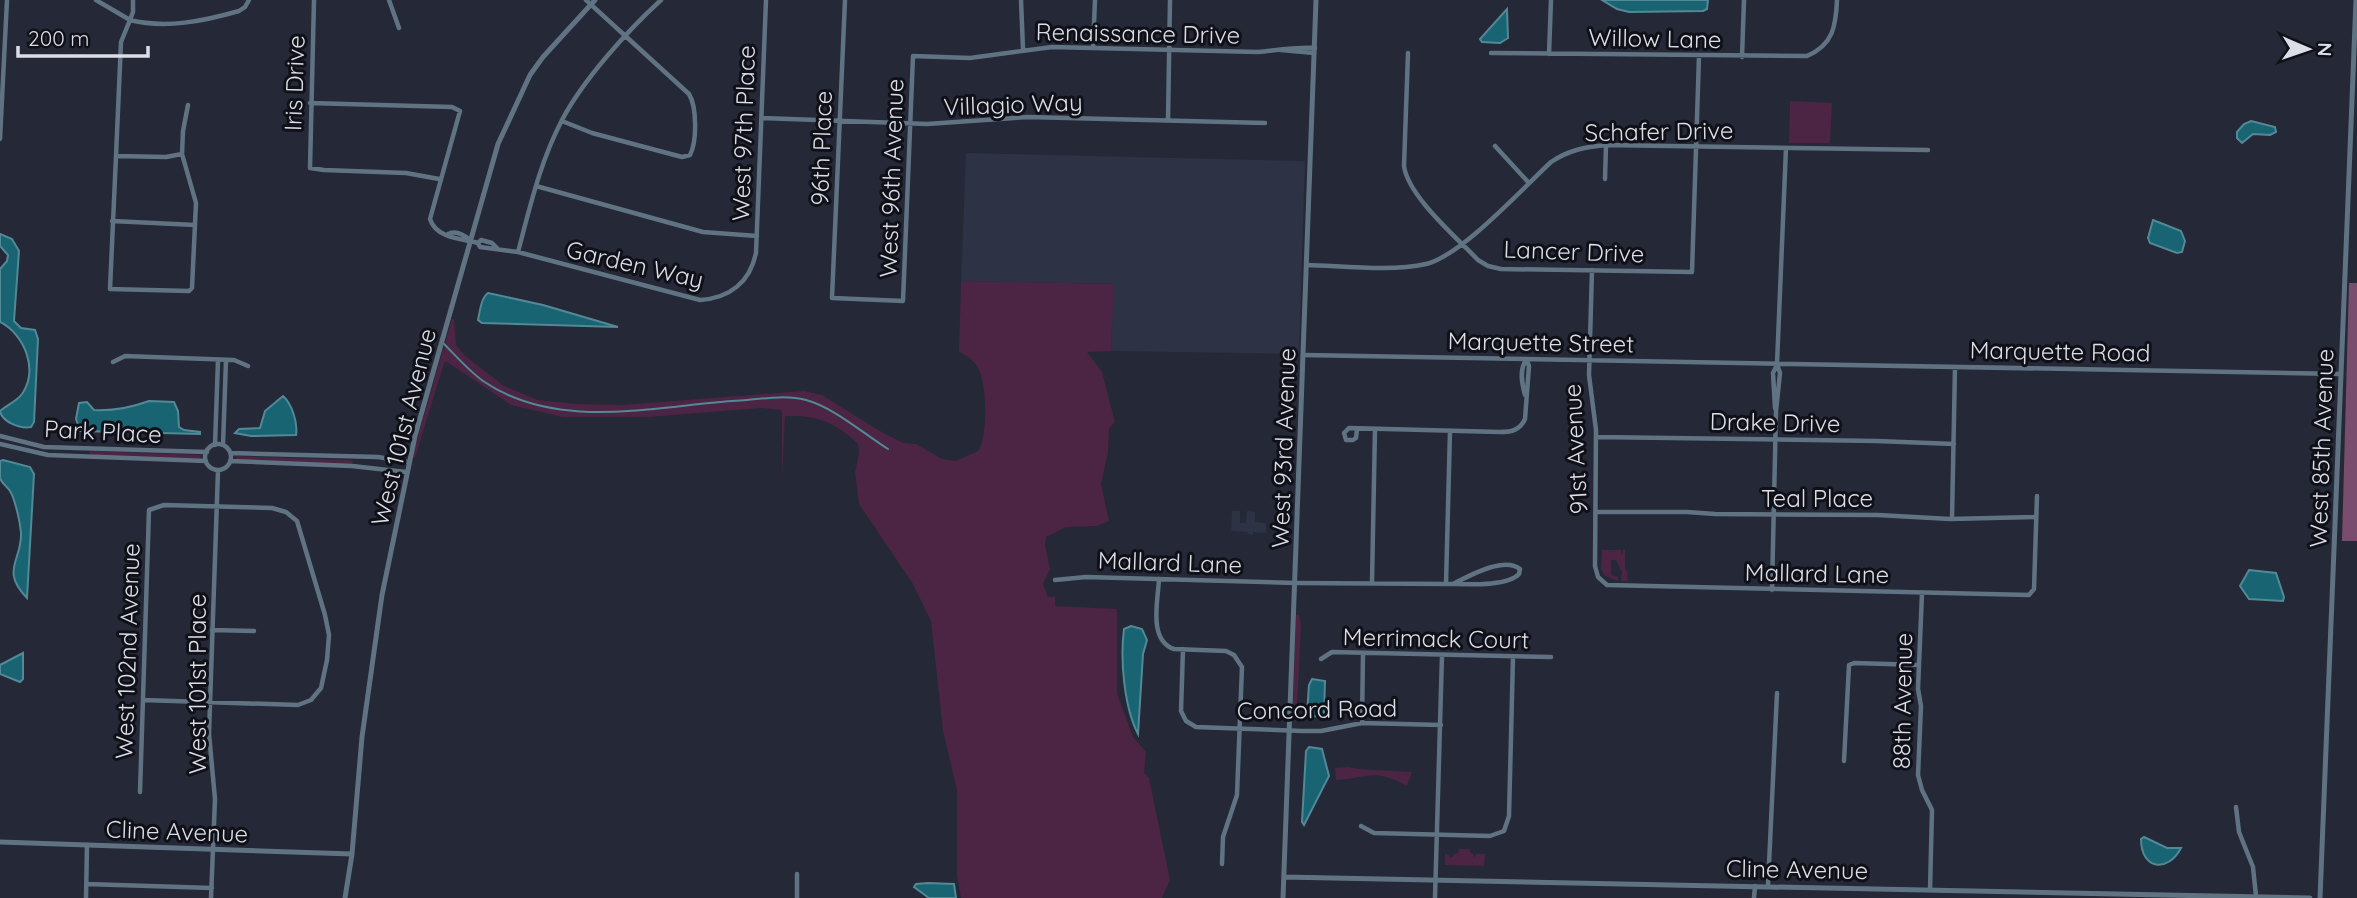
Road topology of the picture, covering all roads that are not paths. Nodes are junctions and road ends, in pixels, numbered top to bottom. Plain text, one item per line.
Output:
1 (7, 0) edge
2 (96, 0) edge
3 (132, 0) edge
4 (249, 0) edge
5 (314, 0) edge
6 (389, 0) edge
7 (661, 0) edge
8 (766, 0) edge
9 (845, 0) edge
10 (1021, 0) edge
11 (1095, 0) edge
12 (1171, 0) edge
13 (1316, 0) edge
14 (1550, 0) edge
15 (1744, 0) edge
16 (1837, 0) edge
17 (2356, 0) edge
18 (591, 1) edge
19 (130, 20) junction
20 (399, 27) dead end
21 (627, 37) junction
22 (1093, 47) junction
23 (1023, 50) junction
24 (1170, 50) junction
25 (1315, 51) junction
26 (1408, 53) dead end
27 (1491, 53) dead end
28 (1549, 54) junction
29 (913, 56) joint
30 (1699, 56) junction
31 (1742, 57) junction
32 (310, 103) junction
33 (188, 105) dead end
34 (2354, 115) edge
35 (762, 118) junction
36 (1168, 120) junction
37 (562, 121) junction
38 (840, 121) junction
39 (1265, 123) dead end
40 (911, 124) junction
41 (0, 139) edge
42 (1606, 145) junction
43 (1495, 146) dead end
44 (1697, 146) junction
45 (1786, 148) junction
46 (1928, 150) dead end
47 (182, 154) junction
48 (116, 156) junction
49 (439, 179) junction
50 (1605, 179) dead end
51 (1529, 183) junction
52 (536, 186) junction
53 (112, 221) junction
54 (195, 225) junction
55 (757, 236) junction
56 (470, 241) junction
57 (1463, 244) junction
58 (518, 253) junction
59 (1307, 265) junction
60 (753, 266) joint
61 (1592, 270) junction
62 (903, 301) joint
63 (1304, 355) junction
64 (218, 359) junction
65 (1526, 359) junction
66 (226, 360) junction
67 (1589, 360) junction
68 (113, 362) dead end
69 (1777, 364) junction
70 (248, 366) dead end
71 (1955, 367) junction
72 (2341, 374) junction
73 (1357, 429) dead end
74 (1375, 429) junction
75 (1450, 431) junction
76 (0, 436) edge
77 (1596, 437) junction
78 (1775, 441) junction
79 (0, 444) edge
80 (215, 444) junction
81 (1954, 444) junction
82 (223, 445) junction
83 (207, 452) junction
84 (231, 453) junction
85 (206, 461) junction
86 (230, 461) junction
87 (408, 462) junction
88 (218, 470) junction
89 (406, 472) junction
90 (2037, 496) dead end
91 (217, 506) junction
92 (1597, 512) junction
93 (1773, 515) junction
94 (2036, 516) junction
95 (1952, 519) junction
96 (1159, 579) junction
97 (1055, 580) dead end
98 (1372, 582) junction
99 (1602, 582) joint
100 (1296, 583) junction
101 (1446, 584) junction
102 (1453, 584) junction
103 (1772, 590) junction
104 (1922, 593) junction
105 (212, 629) junction
106 (254, 631) dead end
107 (1183, 649) junction
108 (1363, 653) junction
109 (1443, 655) junction
110 (1513, 656) junction
111 (1551, 657) dead end
112 (1321, 659) dead end
113 (1919, 666) junction
114 (1777, 693) dead end
115 (143, 700) junction
116 (210, 703) junction
117 (1362, 723) junction
118 (1441, 725) junction
119 (1240, 729) junction
120 (1290, 730) junction
121 (1844, 761) dead end
122 (140, 792) dead end
123 (2236, 807) dead end
124 (1360, 826) dead end
125 (1436, 834) junction
126 (0, 842) edge
127 (87, 845) junction
128 (213, 850) junction
129 (352, 855) junction
130 (1222, 864) dead end
131 (797, 874) dead end
132 (1283, 877) junction
133 (1435, 880) junction
134 (86, 884) junction
135 (1755, 886) junction
136 (1768, 886) junction
137 (212, 888) junction
138 (1930, 890) junction
139 (2060, 896) edge
140 (2256, 896) junction
141 (86, 898) edge
142 (211, 898) edge
143 (345, 898) edge
144 (797, 898) edge
145 (1283, 898) edge
146 (1434, 898) edge
147 (1754, 898) edge
148 (2310, 898) edge
149 (2320, 898) edge

1 - 41 street
2 - 19 street
3 - 19 street
4 - 19 street
5 - 32 street, Iris Drive
6 - 20 street
7 - 21 street
8 - 35 street, West 97th Place
9 - 38 street, 96th Place
10 - 23 street
11 - 22 street
12 - 24 street
13 - 25 street, West 93rd Avenue
14 - 28 street
15 - 31 street
16 - 31 street, Willow Lane
17 - 34 street, West 85th Avenue
18 - 21 street
18 - 56 street, West 101st Avenue
19 - 48 street
21 - 37 street
21 - 37 street
22 - 23 street, Renaissance Drive
22 - 24 street, Renaissance Drive
23 - 29 street, Renaissance Drive
24 - 25 street, Renaissance Drive
24 - 36 street
25 - 59 street, West 93rd Avenue
26 - 57 street, Lancer Drive
27 - 28 street, Willow Lane
28 - 30 street, Willow Lane
29 - 40 street, West 96th Avenue
30 - 31 street, Willow Lane
30 - 44 street
32 - 49 street, Iris Drive
32 - 49 street
33 - 47 street
34 - 72 street, West 85th Avenue
35 - 38 street, Villagio Way
35 - 55 street, West 97th Place
36 - 39 street, Villagio Way
36 - 40 street, Villagio Way
37 - 52 street
38 - 40 street, Villagio Way
38 - 62 street, 96th Place
40 - 62 street, West 96th Avenue
42 - 44 street, Schafer Drive
42 - 50 street
42 - 51 street, Schafer Drive
43 - 51 street
44 - 45 street, Schafer Drive
44 - 61 street, Lancer Drive
45 - 46 street, Schafer Drive
45 - 69 street
47 - 48 street
47 - 54 street
48 - 53 street
49 - 56 street, Garden Way
51 - 57 street, Schafer Drive
52 - 55 street
52 - 58 street
53 - 54 street
53 - 54 street
55 - 60 street, West 97th Place
56 - 58 street, Garden Way
56 - 87 street, West 101st Avenue
57 - 59 street, Schafer Drive
57 - 61 street, Lancer Drive
58 - 60 street, Garden Way
59 - 63 street, West 93rd Avenue
61 - 67 street, 91st Avenue
63 - 65 street, Marquette Street
63 - 100 street, West 93rd Avenue
64 - 66 street
64 - 68 street
64 - 80 street
65 - 67 street, Marquette Street
65 - 75 street
66 - 70 street
66 - 82 street
67 - 69 street, Marquette Street
67 - 77 street, 91st Avenue
69 - 71 street, Marquette Road
69 - 78 street
71 - 72 street, Marquette Road
71 - 81 street
72 - 149 street, West 85th Avenue
73 - 74 street
74 - 75 street
74 - 98 street
75 - 101 street
76 - 83 street, Park Place
77 - 78 street, Drake Drive
77 - 92 street, 91st Avenue
78 - 81 street, Drake Drive
78 - 93 street
79 - 85 street, Park Place
80 - 82 street
80 - 83 street
81 - 95 street
82 - 84 street
83 - 85 street
84 - 86 street
84 - 87 street
85 - 88 street
86 - 88 street
86 - 89 street
87 - 89 street, West 101st Avenue
88 - 91 street, West 101st Place
89 - 129 street, West 101st Avenue
90 - 94 street
91 - 105 street, West 101st Place
91 - 115 street, West 102nd Avenue
91 - 116 street
92 - 93 street, Teal Place
92 - 99 street, 91st Avenue
93 - 95 street, Teal Place
93 - 103 street
94 - 95 street, Teal Place
94 - 104 street, Mallard Lane
96 - 97 street, Mallard Lane
96 - 100 street, Mallard Lane
96 - 107 street
98 - 100 street, Mallard Lane
98 - 101 street, Mallard Lane
99 - 103 street, Mallard Lane
100 - 120 street, West 93rd Avenue
101 - 102 street, Mallard Lane
102 - 102 street, Mallard Lane
103 - 104 street, Mallard Lane
104 - 113 street, 88th Avenue
105 - 106 street
105 - 116 street, West 101st Place
107 - 119 street
107 - 119 street, Concord Road
108 - 109 street, Merrimack Court
108 - 112 street, Merrimack Court
108 - 117 street
109 - 110 street, Merrimack Court
109 - 118 street
110 - 111 street, Merrimack Court
110 - 125 street
113 - 121 street
113 - 138 street, 88th Avenue
114 - 136 street
115 - 116 street
115 - 122 street, West 102nd Avenue
116 - 128 street, West 101st Place
117 - 118 street, Concord Road
117 - 120 street, Concord Road
118 - 125 street
119 - 120 street, Concord Road
119 - 130 street
120 - 132 street, West 93rd Avenue
123 - 140 street
124 - 125 street
125 - 133 street
126 - 127 street, Cline Avenue
127 - 128 street, Cline Avenue
127 - 134 street
128 - 129 street, Cline Avenue
128 - 137 street, West 101st Place
129 - 143 street, West 101st Avenue
131 - 144 street
132 - 133 street, Cline Avenue
132 - 145 street, West 93rd Avenue
133 - 135 street, Cline Avenue
133 - 146 street
134 - 137 street
134 - 141 street
135 - 136 street, Cline Avenue
135 - 147 street
136 - 138 street, Cline Avenue
137 - 142 street, West 101st Place
138 - 139 street, Cline Avenue
139 - 140 street, Cline Avenue
140 - 148 street, Cline Avenue

